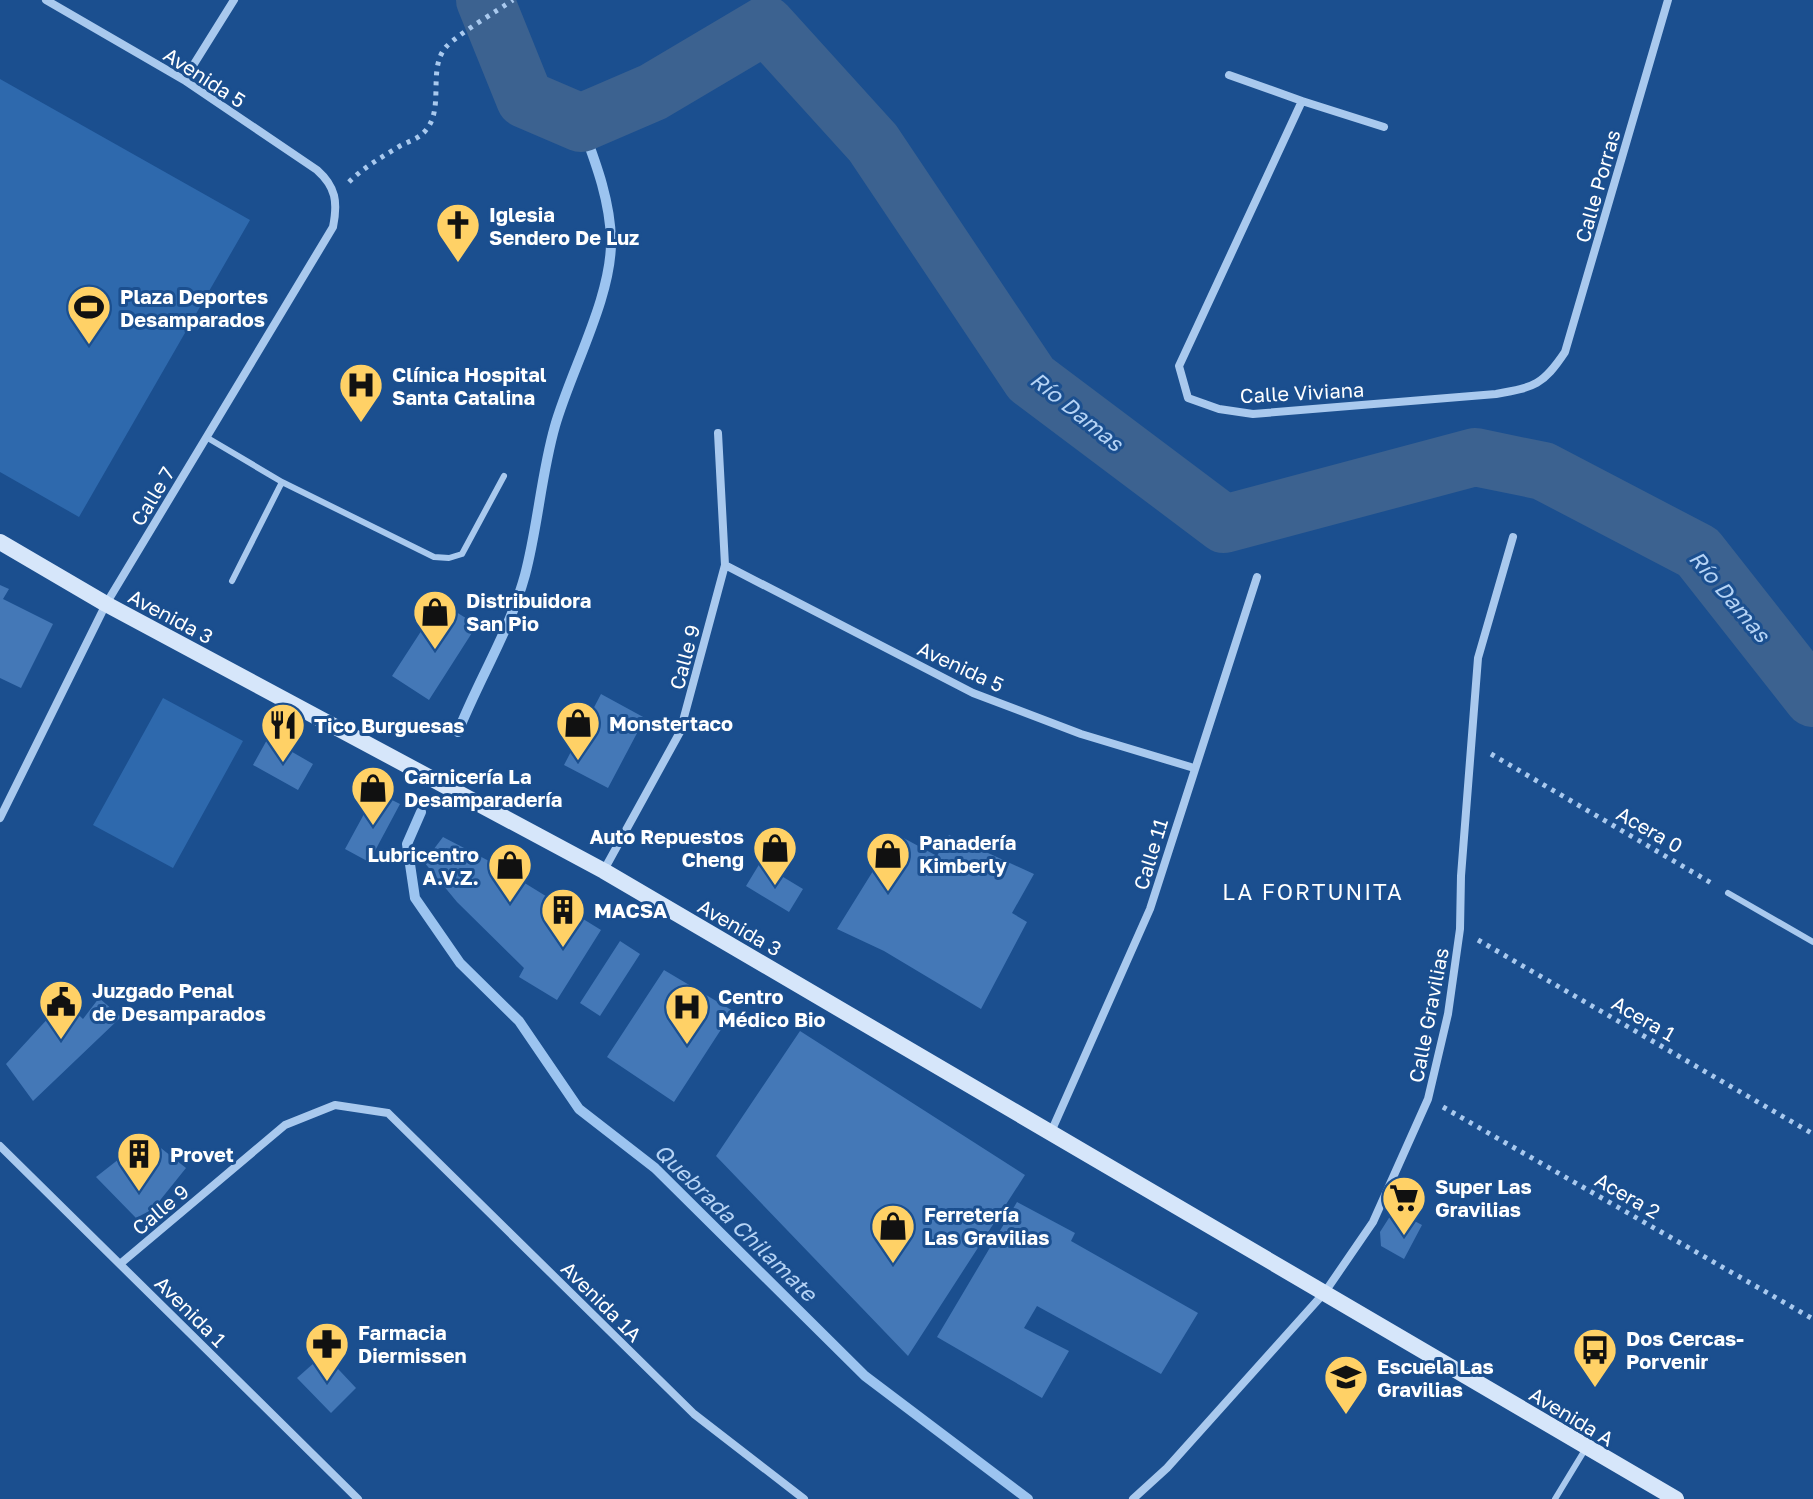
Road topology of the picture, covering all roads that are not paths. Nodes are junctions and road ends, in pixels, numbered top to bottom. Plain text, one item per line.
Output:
1 (46, 0) edge
2 (234, 0) edge
3 (1668, 0) edge
4 (1229, 75) dead end
5 (184, 80) junction
6 (1302, 101) junction
7 (1384, 127) dead end
8 (336, 195) joint
9 (1549, 376) joint
10 (718, 433) dead end
11 (206, 437) junction
12 (504, 476) dead end
13 (282, 482) junction
14 (1513, 537) dead end
15 (0, 542) edge
16 (725, 565) junction
17 (1257, 577) dead end
18 (232, 581) dead end
19 (106, 604) junction
20 (1194, 768) junction
21 (0, 818) edge
22 (604, 871) junction
23 (1728, 893) road end
24 (1813, 942) edge
25 (388, 1113) joint
26 (1051, 1132) junction
27 (0, 1146) edge
28 (120, 1264) junction
29 (1325, 1292) junction
30 (1586, 1448) junction
31 (358, 1499) edge
32 (804, 1499) edge
33 (1133, 1499) edge
34 (1555, 1499) edge
35 (1676, 1499) edge

1 - 5 street, Avenida 5
2 - 5 street
3 - 9 street, Calle Porras
4 - 6 street
5 - 8 street, Avenida 5
6 - 7 street
6 - 9 street, Calle Viviana
8 - 11 street, Calle 7
10 - 16 street, Calle 9
11 - 13 lane
11 - 19 street, Calle 7
12 - 13 lane
13 - 18 lane
14 - 29 street, Calle Gravilias
15 - 19 street, Avenida 3
16 - 20 street, Avenida 5
16 - 22 street, Calle 9
17 - 20 street, Calle 11
19 - 21 street, Calle 7
19 - 22 street, Avenida 3
20 - 26 street, Calle 11
22 - 26 street, Avenida 3
23 - 24 lane
25 - 28 street, Calle 9
25 - 32 street, Avenida 1A
26 - 29 street, Avenida 3
27 - 28 street, Avenida 1
28 - 31 street, Avenida 1
29 - 30 street, Avenida A
29 - 33 street, Calle Gravilias
30 - 34 lane
30 - 35 street, Avenida A

